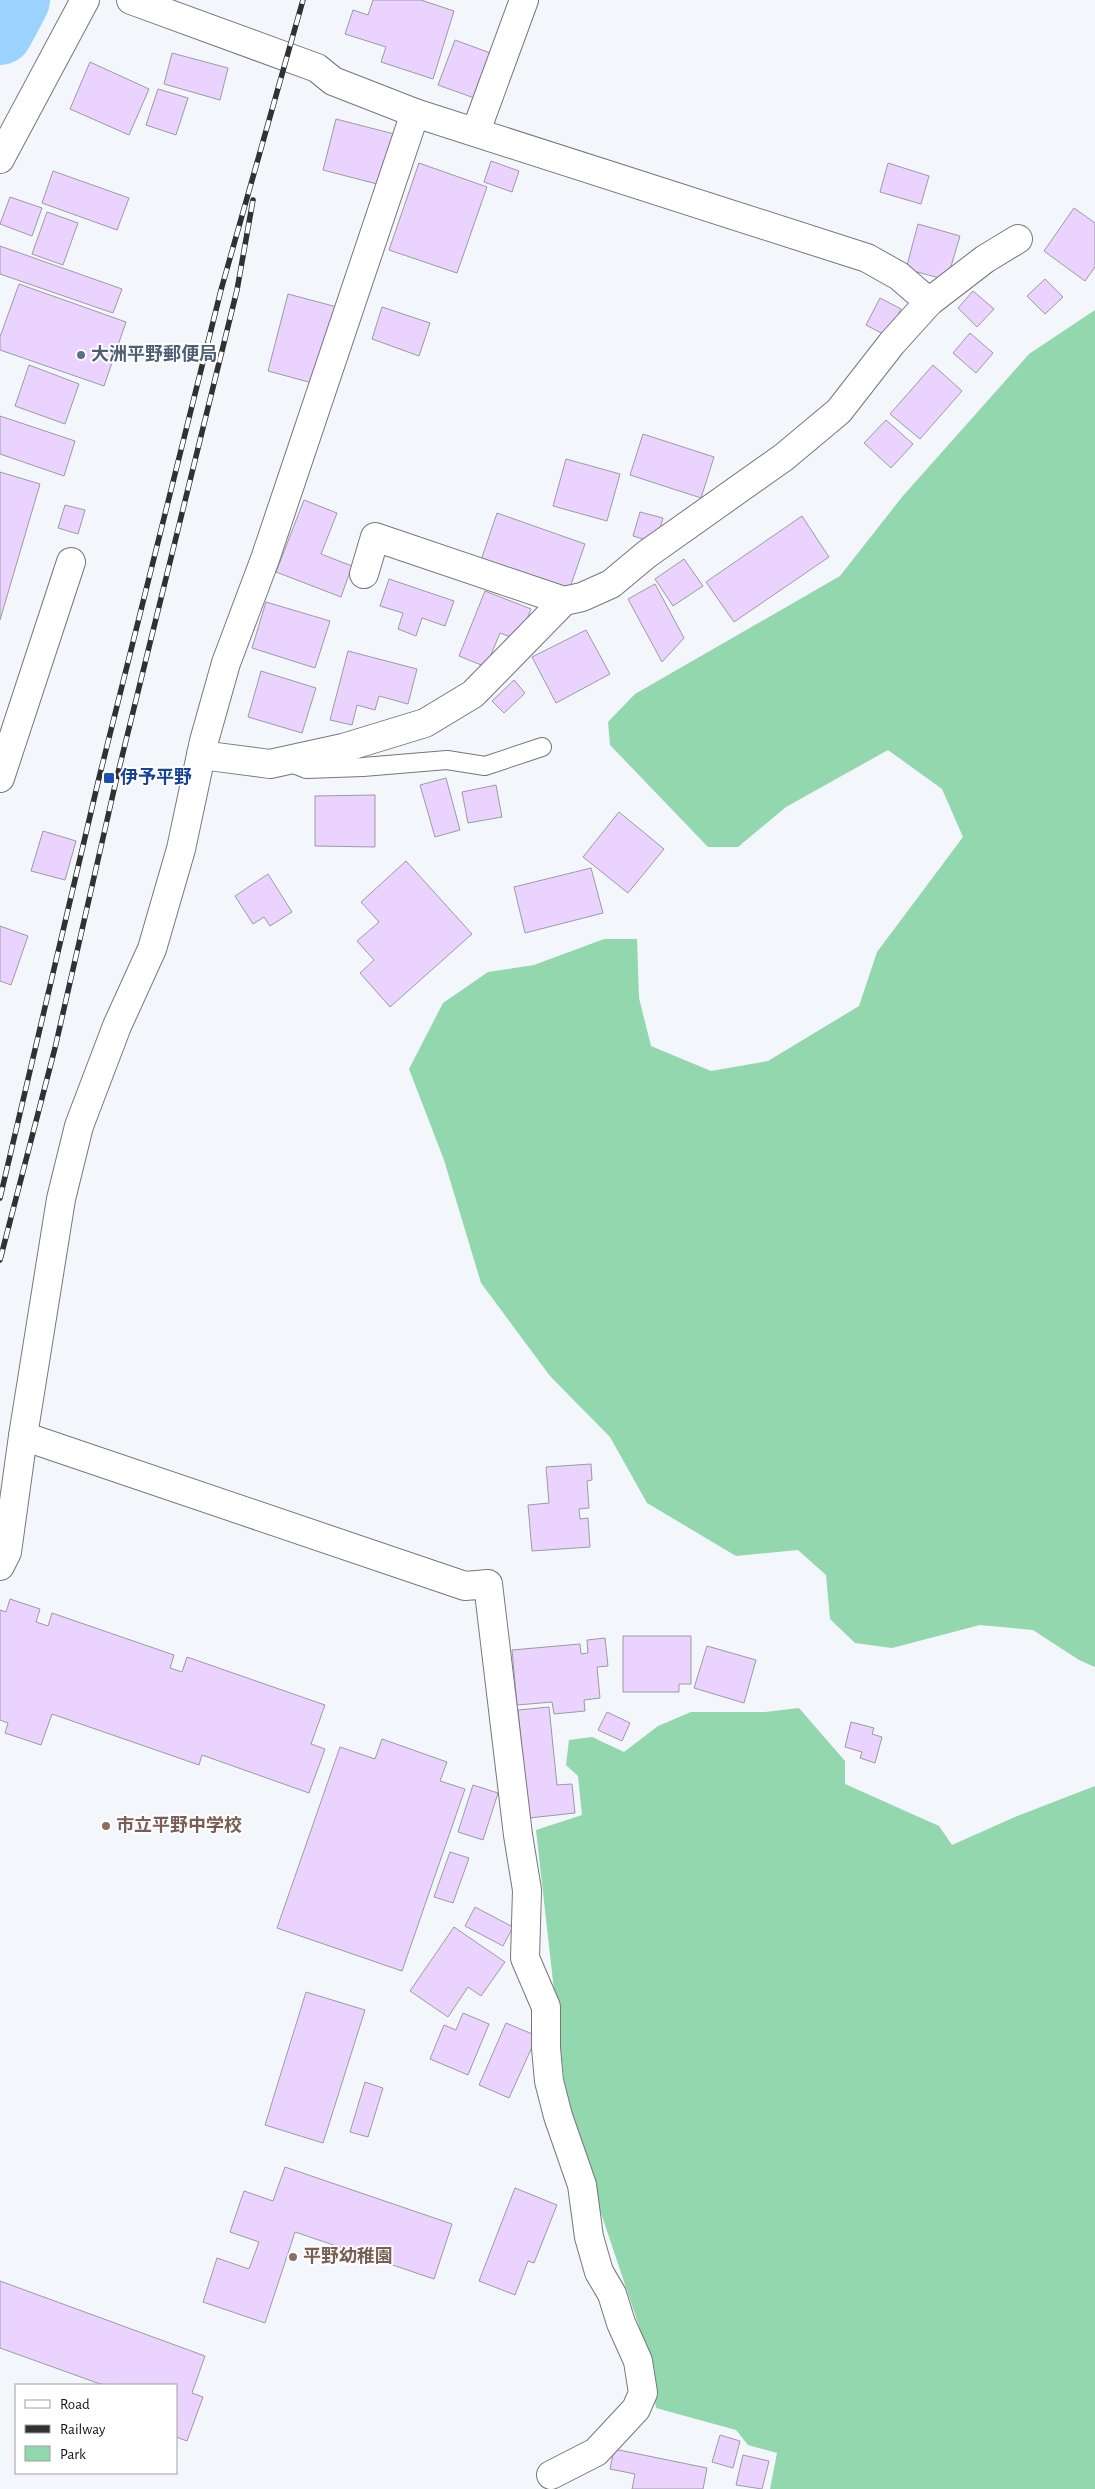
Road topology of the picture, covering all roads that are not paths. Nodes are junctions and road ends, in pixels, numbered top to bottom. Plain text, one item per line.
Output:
1 (85, 0) edge
2 (131, 0) edge
3 (524, 0) edge
4 (415, 113) junction
5 (476, 131) junction
6 (0, 159) edge
7 (1018, 239) dead end
8 (929, 302) junction
9 (72, 562) dead end
10 (364, 574) dead end
11 (564, 601) junction
12 (542, 747) dead end
13 (201, 755) junction
14 (286, 761) junction
15 (0, 778) edge
16 (23, 1436) junction
17 (0, 1566) edge
18 (550, 2475) dead end

1 - 6 street
2 - 4 street
3 - 5 street
4 - 5 street
4 - 13 street
5 - 8 street
7 - 8 street
8 - 11 street
9 - 15 street
10 - 11 street
11 - 14 street
12 - 14 lane
13 - 14 street
13 - 16 street
16 - 17 street
16 - 18 street

